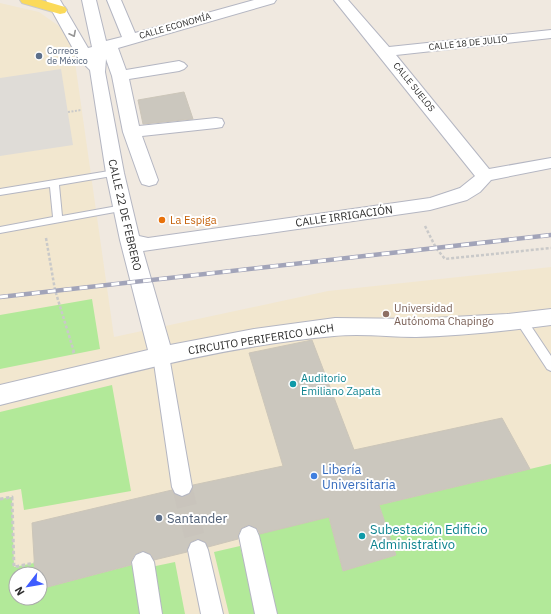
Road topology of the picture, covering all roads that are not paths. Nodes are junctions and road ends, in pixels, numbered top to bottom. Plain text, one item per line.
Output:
1 (27, 0) edge
2 (89, 0) edge
3 (114, 0) edge
4 (269, 0) edge
5 (341, 0) edge
6 (57, 5) edge
7 (551, 34) edge
8 (130, 39) junction
9 (105, 46) junction
10 (385, 52) junction
11 (83, 55) junction
12 (179, 66) dead end
13 (97, 72) junction
14 (120, 76) junction
15 (216, 123) dead end
16 (132, 132) junction
17 (551, 163) edge
18 (115, 173) junction
19 (485, 176) junction
20 (149, 180) dead end
21 (54, 183) junction
22 (0, 192) edge
23 (123, 208) junction
24 (58, 219) junction
25 (0, 230) edge
26 (130, 240) junction
27 (551, 317) edge
28 (522, 320) junction
29 (161, 356) junction
30 (551, 366) edge
31 (0, 395) edge
32 (182, 487) tunnel mouth
33 (249, 536) dead end
34 (198, 550) tunnel mouth
35 (143, 562) dead end
36 (151, 614) edge
37 (212, 614) edge
38 (266, 614) edge

1 - 6 main road
2 - 9 street, CALLE 22 DE FEBRERO
3 - 8 street
4 - 8 street, CALLE ECONOMÍA
5 - 10 street, CALLE SUELOS
6 -> 11 street, CALLE 22 DE FEBRERO
7 - 10 street, CALLE 18 DE JULIO
8 - 9 street, CALLE ECONOMÍA
9 - 11 street, CALLE ECONOMÍA
9 - 13 street, CALLE 22 DE FEBRERO
9 - 14 street
10 - 19 street, CALLE SUELOS
11 - 13 street, CALLE 22 DE FEBRERO
12 - 14 street
13 - 18 street, CALLE 22 DE FEBRERO
14 - 16 street
15 - 16 street
16 - 20 street
17 - 19 street
18 - 21 lane
18 - 23 street, CALLE 22 DE FEBRERO
19 - 26 street, CALLE IRRIGACIÓN
21 - 22 lane
21 - 24 lane
23 - 24 lane
23 - 26 street, CALLE 22 DE FEBRERO
24 - 25 lane
26 - 29 street, CALLE 22 DE FEBRERO
27 - 28 street, CIRCUITO PERIFERICO UACH
28 - 29 street, CIRCUITO PERIFERICO UACH
28 - 30 lane
29 - 31 street, CIRCUITO PERIFERICO UACH
29 - 32 street
33 - 38 street
34 - 37 street
35 - 36 street

